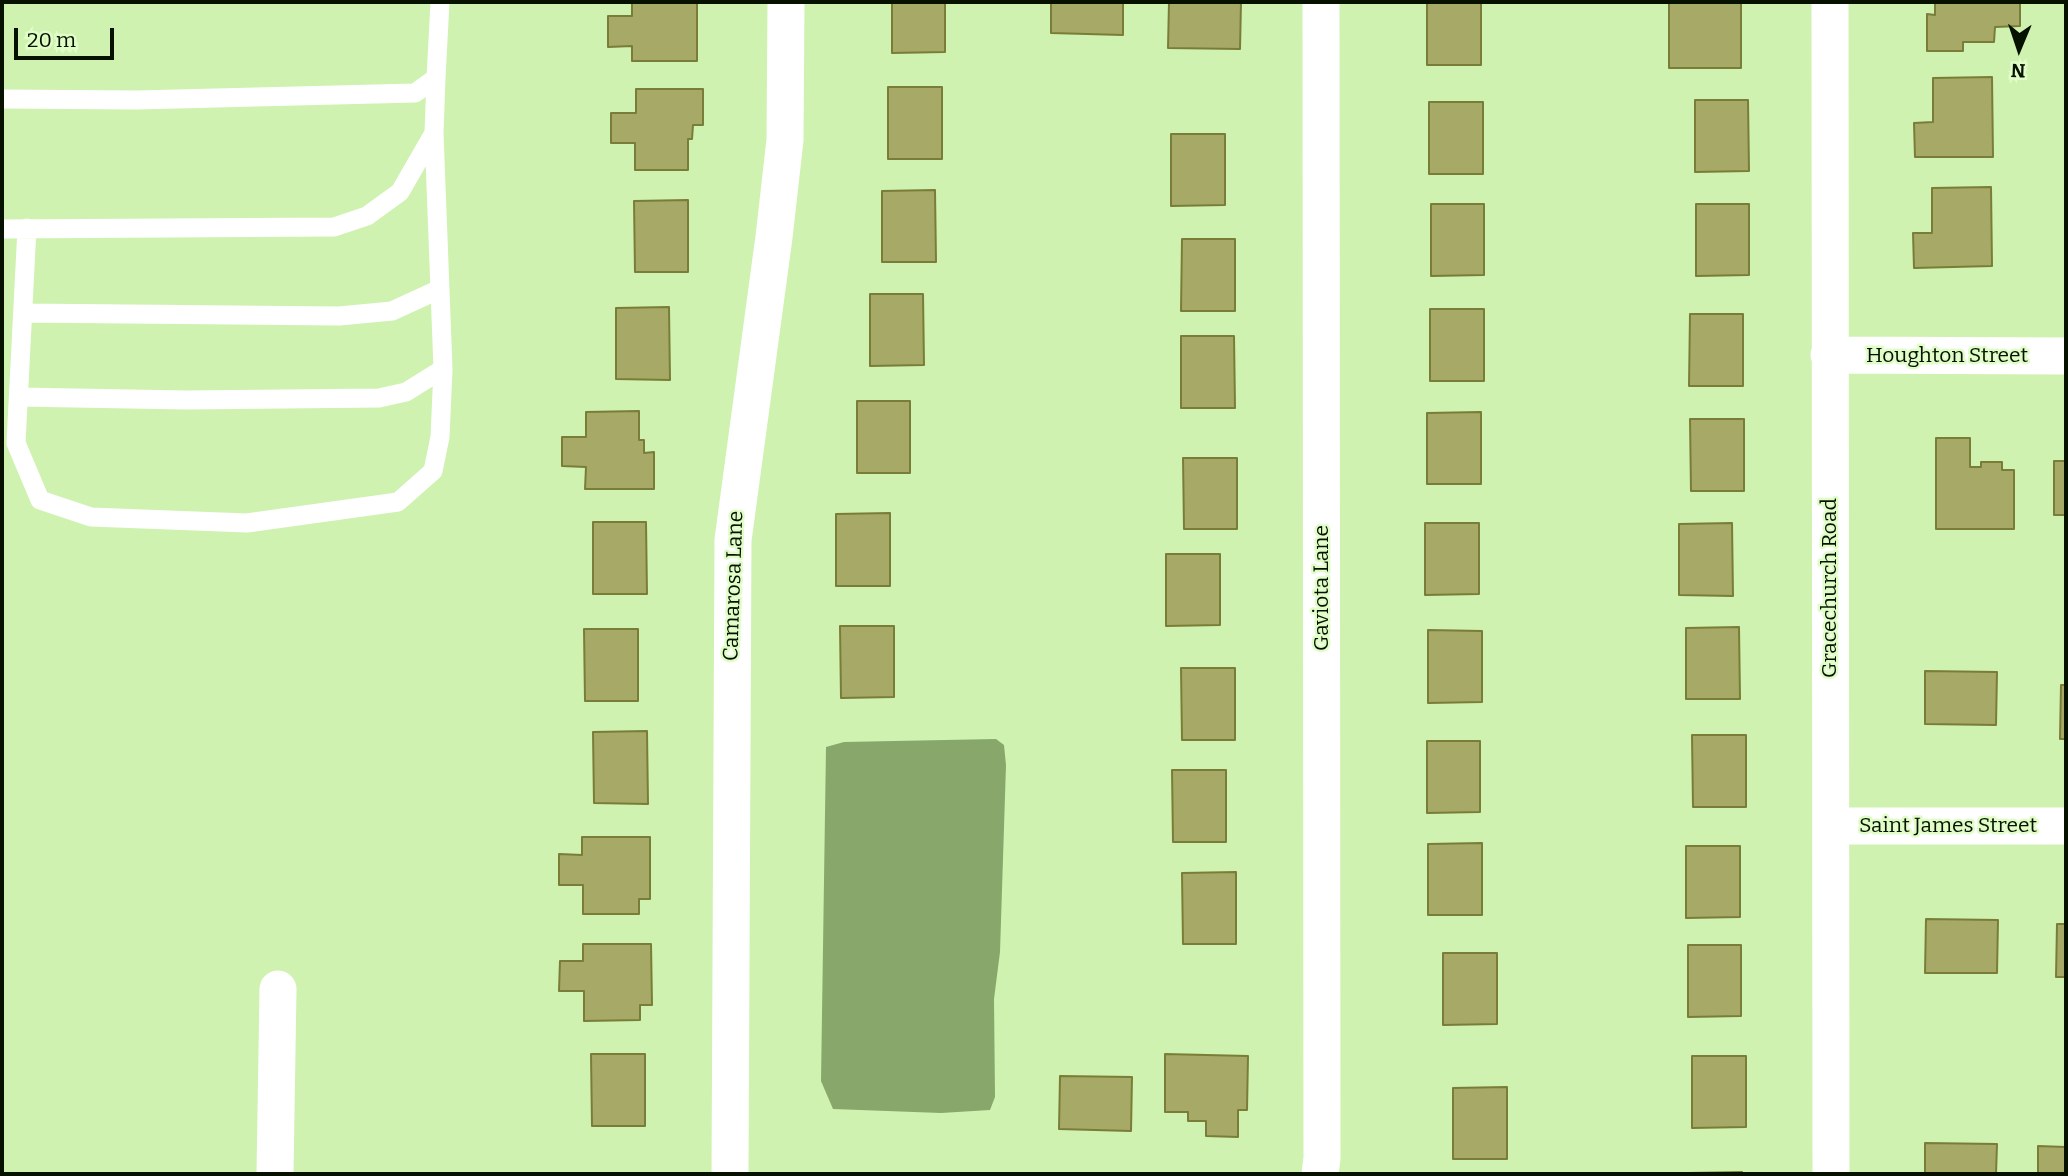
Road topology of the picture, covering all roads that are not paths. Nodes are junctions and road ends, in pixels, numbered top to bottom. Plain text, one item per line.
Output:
1 (440, 2) edge
2 (786, 2) edge
3 (1321, 2) edge
4 (1830, 2) edge
5 (436, 78) junction
6 (2, 99) edge
7 (435, 133) junction
8 (27, 228) junction
9 (2, 229) edge
10 (440, 289) junction
11 (23, 313) junction
12 (1829, 355) junction
13 (2066, 356) edge
14 (443, 369) junction
15 (19, 397) junction
16 (1831, 825) junction
17 (2066, 826) edge
18 (278, 989) dead end
19 (275, 1174) edge
20 (730, 1174) edge
21 (1320, 1174) edge
22 (1831, 1174) edge

1 - 5 lane
2 - 20 street, Camarosa Lane
3 - 21 street, Gaviota Lane
4 - 12 street, Gracechurch Road
5 - 6 lane
5 - 7 lane
7 - 8 lane
7 - 10 lane
8 - 9 lane
8 - 11 lane
10 - 11 lane
10 - 14 lane
11 - 15 lane
12 - 13 street, Houghton Street
12 - 16 street, Gracechurch Road
14 - 15 lane
14 - 15 lane
16 - 17 street, Saint James Street
16 - 22 street, Gracechurch Road
18 - 19 street

